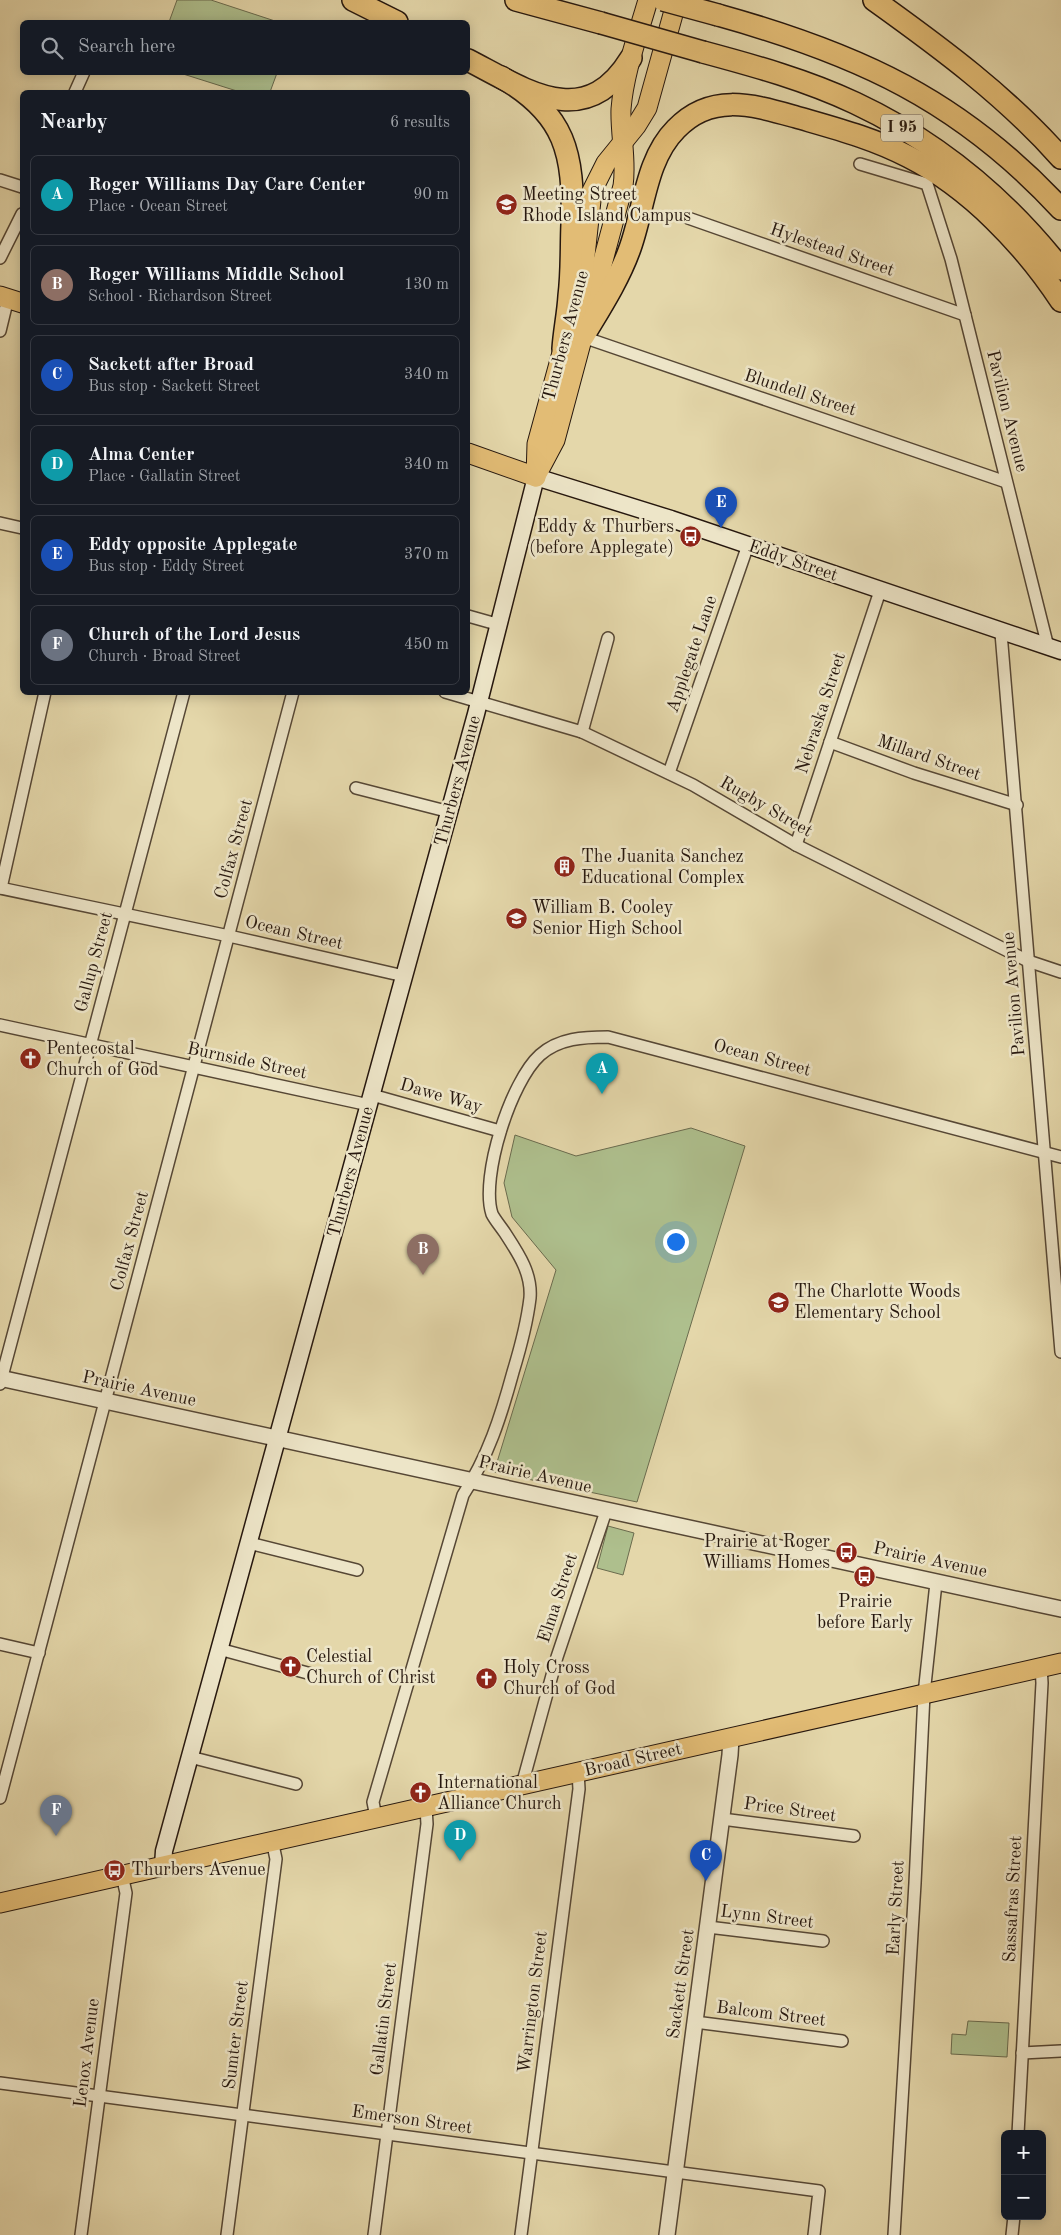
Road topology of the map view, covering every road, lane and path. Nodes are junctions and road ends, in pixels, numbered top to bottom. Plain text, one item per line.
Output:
1 (353, 0) edge
2 (516, 0) edge
3 (648, 0) edge
4 (663, 0) edge
5 (677, 0) edge
6 (874, 0) edge
7 (393, 20) edge
8 (631, 58) junction
9 (470, 61) edge
10 (83, 75) edge
11 (501, 77) junction
12 (76, 90) edge
13 (622, 143) junction
14 (1061, 158) edge
15 (860, 164) dead end
16 (0, 180) edge
17 (20, 186) edge
18 (1061, 209) edge
19 (20, 218) edge
20 (688, 218) dead end
21 (0, 258) edge
22 (1061, 269) edge
23 (10, 299) edge
24 (1061, 301) edge
25 (965, 315) junction
26 (0, 331) edge
27 (583, 337) junction
28 (563, 349) junction
29 (470, 454) edge
30 (536, 477) junction
31 (1006, 482) junction
32 (0, 523) edge
33 (20, 528) edge
34 (748, 545) junction
35 (880, 591) junction
36 (470, 617) edge
37 (500, 625) junction
38 (1001, 632) junction
39 (608, 638) dead end
40 (1054, 649) edge
41 (44, 695) edge
42 (183, 695) edge
43 (293, 695) edge
44 (456, 695) edge
45 (480, 702) junction
46 (582, 732) junction
47 (830, 742) junction
48 (669, 774) junction
49 (356, 788) dead end
50 (1016, 805) junction
51 (450, 812) junction
52 (796, 846) junction
53 (1, 888) edge
54 (125, 915) junction
55 (229, 936) junction
56 (1028, 962) junction
57 (1061, 972) edge
58 (404, 976) junction
59 (0, 1025) edge
60 (90, 1045) junction
61 (194, 1067) junction
62 (370, 1100) junction
63 (500, 1132) junction
64 (1045, 1152) junction
65 (1061, 1157) edge
66 (1061, 1352) edge
67 (1, 1381) edge
68 (106, 1401) junction
69 (278, 1438) junction
70 (472, 1480) junction
71 (606, 1510) junction
72 (249, 1543) junction
73 (357, 1570) dead end
74 (936, 1583) junction
75 (1061, 1609) edge
76 (0, 1644) edge
77 (219, 1649) junction
78 (39, 1653) junction
79 (1061, 1663) edge
80 (1041, 1667) junction
81 (315, 1675) dead end
82 (924, 1694) junction
83 (731, 1737) junction
84 (190, 1757) junction
85 (578, 1772) junction
86 (296, 1784) dead end
87 (522, 1785) junction
88 (0, 1798) edge
89 (426, 1808) junction
90 (376, 1817) junction
91 (722, 1819) junction
92 (854, 1836) dead end
93 (272, 1840) junction
94 (163, 1866) junction
95 (122, 1876) junction
96 (0, 1903) edge
97 (708, 1927) junction
98 (823, 1941) dead end
99 (695, 2022) junction
100 (842, 2041) dead end
101 (1061, 2051) edge
102 (1022, 2053) junction
103 (0, 2084) edge
104 (99, 2096) junction
105 (243, 2115) junction
106 (1018, 2130) edge
107 (387, 2134) junction
108 (532, 2153) junction
109 (675, 2172) junction
110 (1014, 2220) edge
111 (81, 2235) edge
112 (227, 2235) edge
113 (374, 2235) edge
114 (521, 2235) edge
115 (667, 2235) edge
116 (814, 2235) edge
117 (894, 2235) edge
118 (1012, 2235) edge

1 - 7 highway
2 - 22 highway, I 95, bridge
3 - 8 main road, Thurbers Avenue
4 - 18 highway, I 95, bridge
5 - 13 main road, Thurbers Avenue
6 - 14 highway
8 - 11 highway
8 - 13 main road, Thurbers Avenue
9 - 11 highway
10 - 12 street
11 - 28 highway
13 - 27 main road, Thurbers Avenue
13 - 28 main road, Thurbers Avenue
15 - 25 street, Pavilion Avenue
16 - 17 street
19 - 21 street
20 - 25 street, Hylestead Street
23 - 26 street
24 - 27 highway
25 - 31 street, Pavilion Avenue
27 - 30 main road, Thurbers Avenue
27 - 31 street, Blundell Street
28 - 30 main road, Thurbers Avenue
29 - 30 main road, Eddy Street
30 - 34 main road, Eddy Street
30 - 37 main road, Thurbers Avenue
31 - 40 street, Pavilion Avenue
32 - 33 street
34 - 35 main road, Eddy Street
34 - 48 street, Applegate Lane
35 - 38 main road, Eddy Street
35 - 47 street, Nebraska Street
36 - 37 street
37 - 45 main road, Thurbers Avenue
38 - 40 main road, Eddy Street
38 - 50 street, Pavilion Avenue
39 - 46 street
41 - 53 street
42 - 54 street, Gallup Street
43 - 55 street, Colfax Street
44 - 45 street, Rugby Street
45 - 46 street, Rugby Street
45 - 51 main road, Thurbers Avenue
46 - 48 street, Rugby Street
47 - 50 street, Millard Street
47 - 52 street, Nebraska Street
48 - 52 street, Rugby Street
49 - 51 street
50 - 56 street, Pavilion Avenue
51 - 58 main road, Thurbers Avenue
52 - 56 street, Rugby Street
53 - 54 street, Ocean Street
54 - 55 street, Ocean Street
54 - 60 street, Gallup Street
55 - 58 street, Ocean Street
55 - 61 street, Colfax Street
56 - 57 street, Rugby Street
56 - 64 street, Pavilion Avenue
58 - 62 main road, Thurbers Avenue
59 - 60 street, Burnside Street
60 - 61 street, Burnside Street
60 - 67 street, Gallup Street
61 - 62 street, Burnside Street
61 - 68 street, Colfax Street
62 - 63 street, Dawe Way
62 - 69 main road, Thurbers Avenue
63 - 64 street, Ocean Street
63 - 70 street, Ocean Street
64 - 65 street, Ocean Street
64 - 66 street, Pavilion Avenue
67 - 68 street, Prairie Avenue
68 - 69 street, Prairie Avenue
68 - 78 street, Colfax Street
69 - 70 street, Prairie Avenue
69 - 72 main road, Thurbers Avenue
70 - 71 street, Prairie Avenue
70 - 90 street, Ocean Street
71 - 74 street, Prairie Avenue
71 - 87 street, Elma Street
72 - 73 street
72 - 77 main road, Thurbers Avenue
74 - 75 street, Prairie Avenue
74 - 82 street, Early Street
76 - 78 street
77 - 81 street
77 - 84 main road, Thurbers Avenue
78 - 88 street, Colfax Street
79 - 80 main road, Broad Street
80 - 82 main road, Broad Street
80 - 102 street, Sassafras Street
82 - 83 main road, Broad Street
82 - 117 street, Early Street
83 - 85 main road, Broad Street
83 - 91 street, Sackett Street
84 - 86 street
84 - 94 main road, Thurbers Avenue
85 - 87 main road, Broad Street
85 - 108 street, Warrington Street
87 - 89 main road, Broad Street
89 - 90 main road, Broad Street
89 - 107 street, Gallatin Street
90 - 93 main road, Broad Street
91 - 92 street, Price Street
91 - 97 street, Sackett Street
93 - 94 main road, Broad Street
93 - 105 street, Sumter Street
94 - 95 main road, Broad Street
95 - 96 main road, Broad Street
95 - 104 street, Lenox Avenue
97 - 98 street, Lynn Street
97 - 99 street, Sackett Street
99 - 100 street, Balcom Street
99 - 109 street, Sackett Street
101 - 102 street
102 - 106 street, Sassafras Street
103 - 104 street, Emerson Street
104 - 105 street, Emerson Street
104 - 111 street, Lenox Avenue
105 - 107 street, Emerson Street
105 - 112 street, Sumter Street
107 - 108 street, Emerson Street
107 - 113 street, Gallatin Street
108 - 109 street, Emerson Street
108 - 114 street, Warrington Street
109 - 115 street, Sackett Street
109 - 116 street, Emerson Street
110 - 118 street

